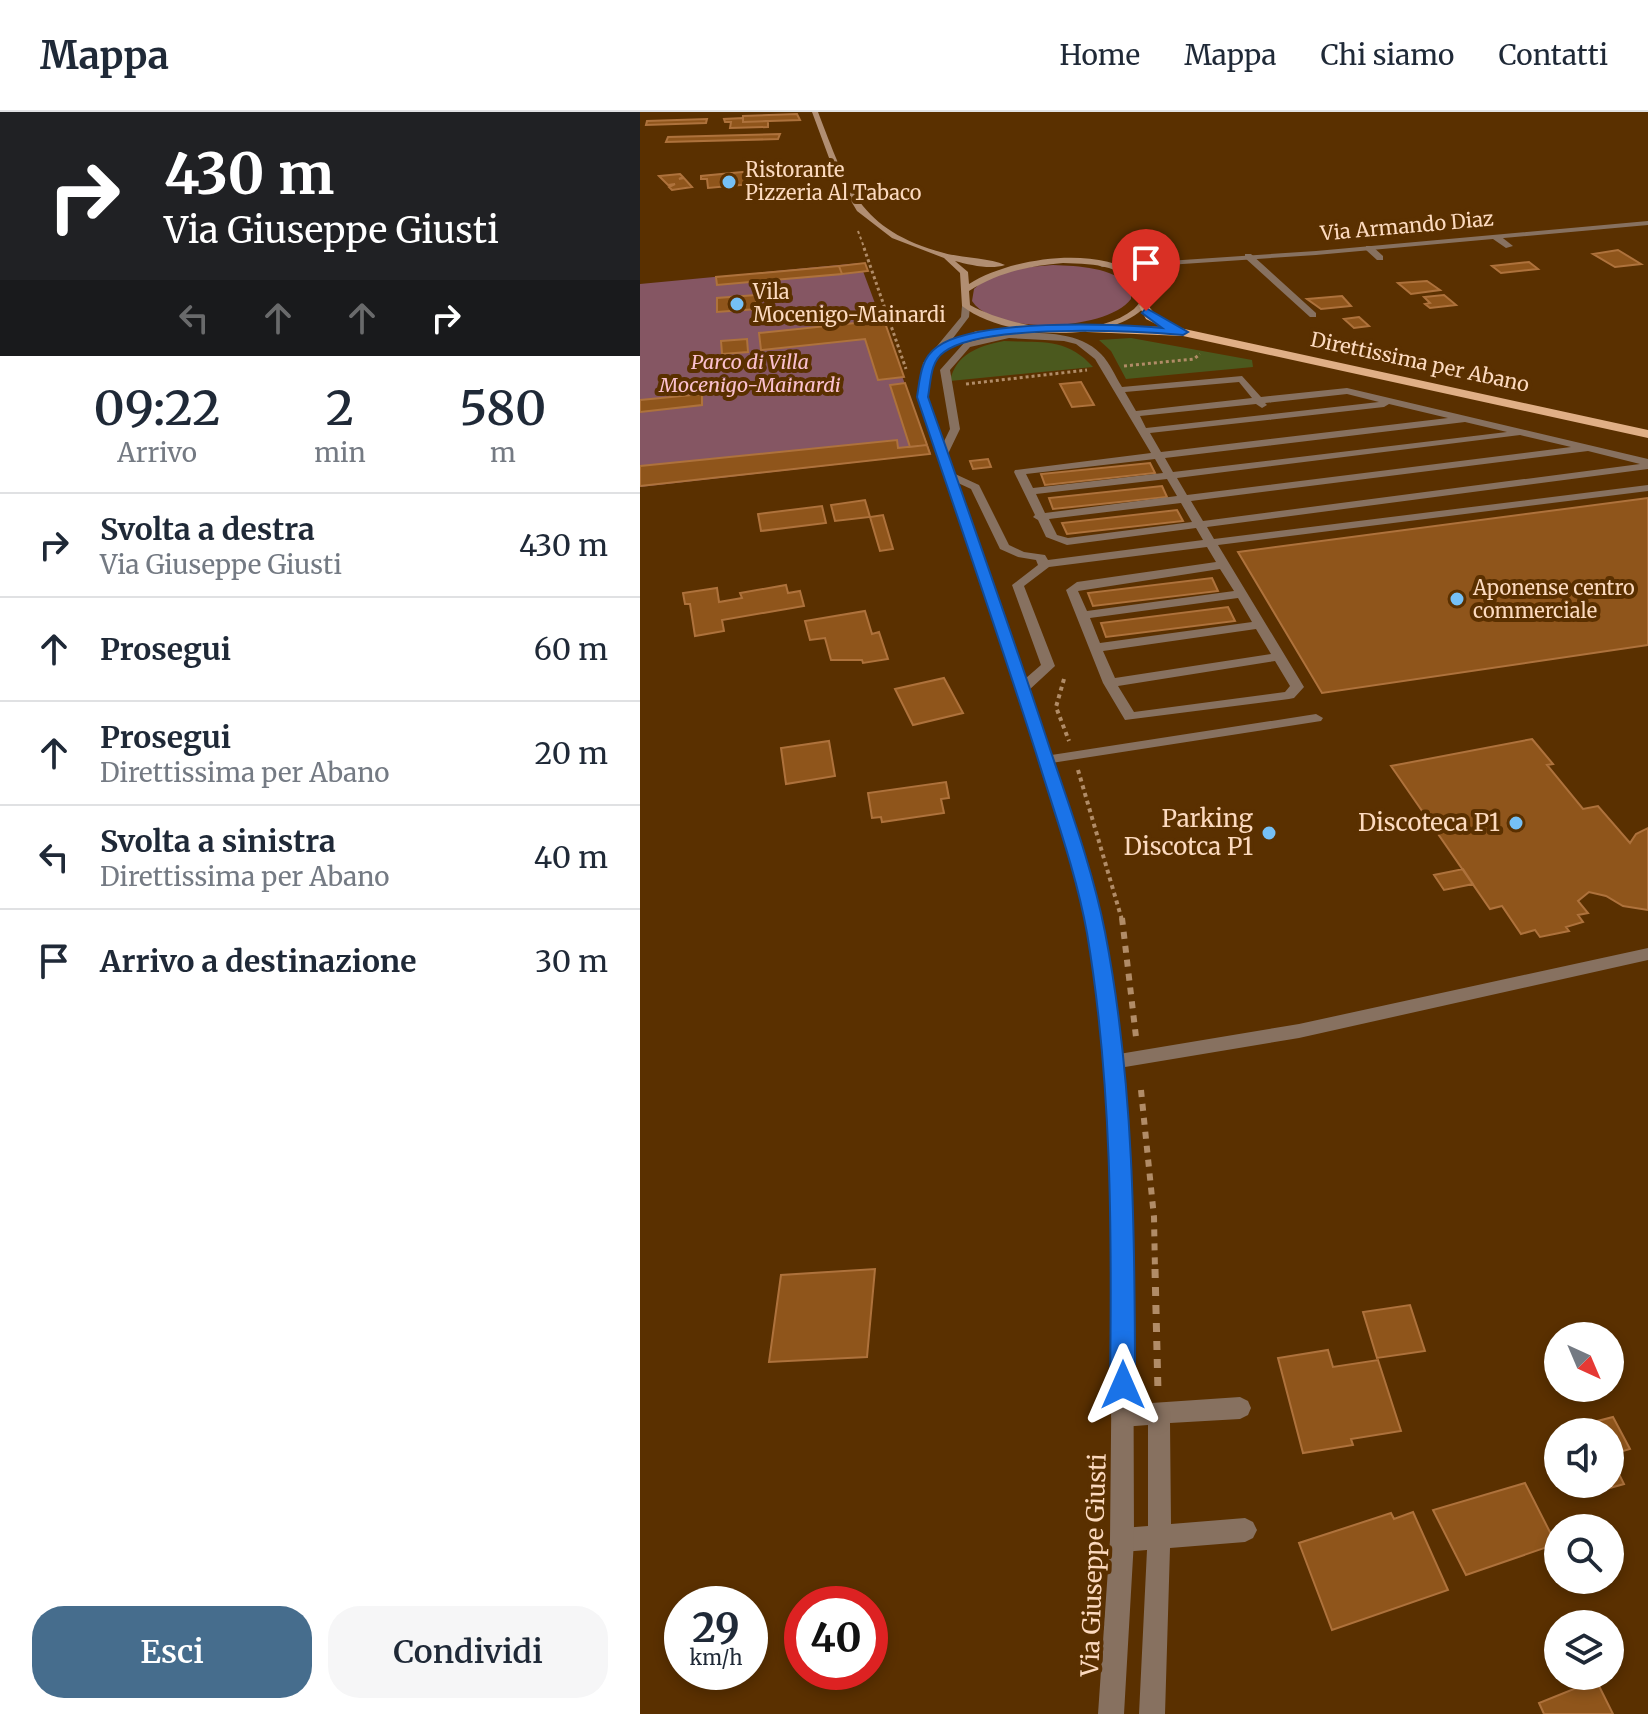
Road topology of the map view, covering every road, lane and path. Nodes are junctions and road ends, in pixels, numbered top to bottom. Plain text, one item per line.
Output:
1 (815, 112) edge
2 (848, 195) junction
3 (1643, 223) edge
4 (1648, 230) edge
5 (1496, 237) junction
6 (1509, 246) dead end
7 (1369, 248) junction
8 (1248, 256) junction
9 (1380, 258) dead end
10 (947, 259) junction
11 (1027, 263) junction
12 (1168, 263) junction
13 (1102, 265) junction
14 (1145, 282) junction
15 (966, 289) junction
16 (966, 306) junction
17 (1145, 306) junction
18 (1313, 315) dead end
19 (1087, 328) junction
20 (1034, 330) junction
21 (1059, 330) junction
22 (1183, 332) junction
23 (940, 349) junction
24 (1206, 350) dead end
25 (1099, 363) junction
26 (1124, 366) dead end
27 (923, 384) junction
28 (966, 384) dead end
29 (1119, 390) junction
30 (1258, 401) junction
31 (1395, 403) junction
32 (1133, 414) junction
33 (1272, 418) junction
34 (1465, 419) junction
35 (1414, 424) junction
36 (1143, 431) junction
37 (1525, 433) junction
38 (1648, 434) edge
39 (1286, 439) junction
40 (1433, 445) junction
41 (1591, 448) junction
42 (1157, 454) junction
43 (942, 456) junction
44 (1302, 460) junction
45 (1648, 464) edge
46 (1452, 465) junction
47 (949, 475) junction
48 (1170, 476) junction
49 (1319, 482) junction
50 (1474, 488) junction
51 (1648, 488) edge
52 (1028, 492) junction
53 (1183, 498) junction
54 (1338, 507) junction
55 (1492, 507) junction
56 (1039, 517) junction
57 (1199, 524) junction
58 (1352, 525) junction
59 (1210, 543) junction
60 (1043, 564) junction
61 (1223, 565) junction
62 (1240, 594) junction
63 (1081, 616) junction
64 (1258, 625) junction
65 (1095, 648) junction
66 (1277, 657) junction
67 (1110, 683) junction
68 (1023, 688) junction
69 (1316, 718) dead end
70 (1045, 760) junction
71 (1648, 954) edge
72 (1113, 1062) junction
73 (1240, 1408) dead end
74 (1122, 1416) junction
75 (1159, 1417) junction
76 (1245, 1530) dead end
77 (1122, 1540) junction
78 (1158, 1540) junction
79 (1111, 1714) edge
80 (1152, 1714) edge

1 - 2 main road
2 - 10 main road
2 - 27 path
3 - 4 street
3 - 5 street, Via Armando Diaz
5 - 6 street
5 - 7 street, Via Armando Diaz
7 - 8 street, Via Armando Diaz
7 - 9 street
8 - 12 street, Via Armando Diaz
8 - 18 street
10 - 11 main road
10 - 15 main road
11 - 13 main road
11 - 15 main road
12 - 13 street, Via Armando Diaz
12 - 14 street
13 - 14 main road
14 - 17 main road
15 - 16 main road
16 - 20 main road
16 - 23 street
17 - 19 main road
17 - 22 highway, Direttissima per Abano
19 - 21 main road
19 - 22 highway, Direttissima per Abano
20 - 21 main road
20 - 23 street
21 - 25 street
22 - 38 highway, Direttissima per Abano
23 - 27 street
24 - 26 path
25 - 28 path
25 - 29 street
25 - 43 street
27 - 43 street, Via Giuseppe Giusti
29 - 30 street
29 - 32 street
30 - 31 street
30 - 32 street
30 - 33 street
31 - 33 street
31 - 34 street
31 - 35 street
32 - 36 street
33 - 36 street
33 - 39 street
34 - 35 street
34 - 37 street
35 - 39 street
35 - 40 street
36 - 42 street
37 - 40 street
37 - 41 street
39 - 42 street
39 - 44 street
40 - 44 street
40 - 46 street
41 - 45 street
41 - 46 street
42 - 48 street
42 - 52 street
43 - 47 street, Via Giuseppe Giusti
44 - 48 street
44 - 49 street
45 - 50 street
46 - 49 street
46 - 50 street
47 - 60 street
47 - 68 street, Via Giuseppe Giusti
48 - 52 street
48 - 53 street
49 - 53 street
49 - 54 street
50 - 54 street
50 - 55 street
51 - 55 street
52 - 56 street
53 - 56 street
53 - 57 street
54 - 57 street
54 - 58 street
55 - 58 street
56 - 57 street
57 - 59 street
58 - 59 street
59 - 60 street
59 - 61 street
60 - 68 street
61 - 62 street
61 - 63 street
62 - 63 street
62 - 64 street
63 - 65 street
64 - 65 street
64 - 66 street
65 - 67 street
66 - 67 street
66 - 67 street
68 - 70 street, Via Giuseppe Giusti
69 - 70 street
70 - 72 street, Via Giuseppe Giusti
71 - 72 street
72 - 74 street, Via Giuseppe Giusti
73 - 75 street
74 - 75 street
74 - 77 street, Via Giuseppe Giusti
75 - 78 street
76 - 78 street
77 - 78 street
77 - 79 street, Via Giuseppe Giusti
78 - 80 street

